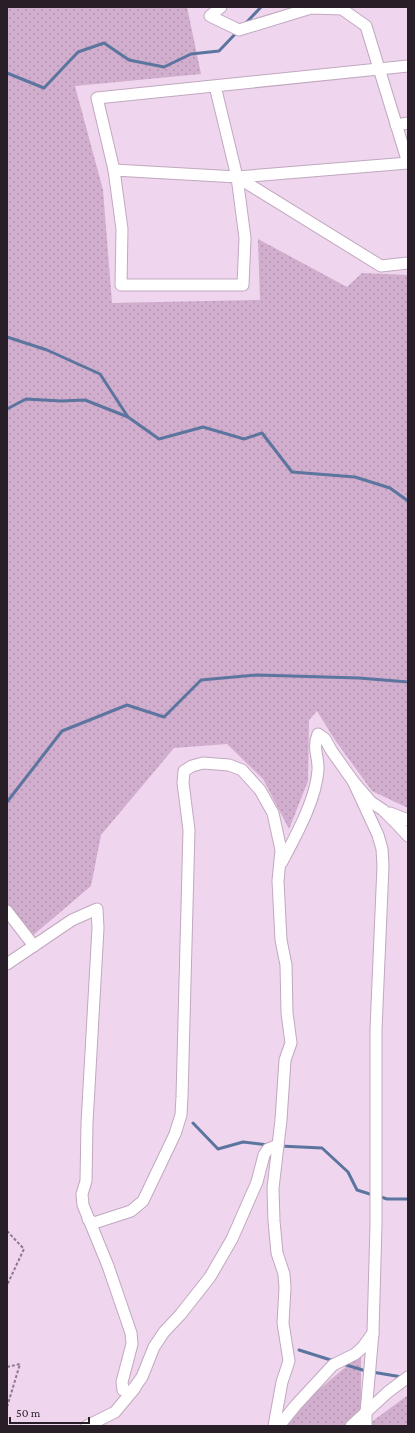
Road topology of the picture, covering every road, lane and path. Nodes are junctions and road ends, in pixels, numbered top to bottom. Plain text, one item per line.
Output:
1 (221, 7) edge
2 (408, 66) edge
3 (379, 70) junction
4 (215, 86) junction
5 (408, 123) edge
6 (396, 124) junction
7 (408, 163) edge
8 (114, 170) junction
9 (237, 177) junction
10 (408, 263) edge
11 (353, 781) junction
12 (383, 810) junction
13 (408, 820) edge
14 (408, 836) edge
15 (280, 868) junction
16 (7, 911) edge
17 (34, 946) junction
18 (7, 964) edge
19 (278, 1145) junction
20 (88, 1219) junction
21 (7, 1231) edge
22 (7, 1286) edge
23 (373, 1332) junction
24 (7, 1367) edge
25 (408, 1377) edge
26 (135, 1387) junction
27 (7, 1407) edge
28 (366, 1412) junction
29 (87, 1426) edge
30 (274, 1426) edge
31 (279, 1426) edge
32 (351, 1426) edge
33 (366, 1426) edge

1 - 3 street
2 - 3 street
3 - 4 street
3 - 6 street
4 - 8 street
4 - 9 street
5 - 6 street
6 - 7 street
7 - 9 street
8 - 9 street
8 - 9 street
9 - 10 street
11 - 12 street
11 - 15 street
11 - 23 street
12 - 13 street
12 - 14 street
15 - 19 street
15 - 20 street
16 - 17 street
17 - 18 street
17 - 20 street
19 - 26 street
19 - 30 street
20 - 26 street
21 - 22 path
23 - 28 street
23 - 31 street
24 - 27 path
25 - 28 street
26 - 29 street
28 - 32 street
28 - 33 street

